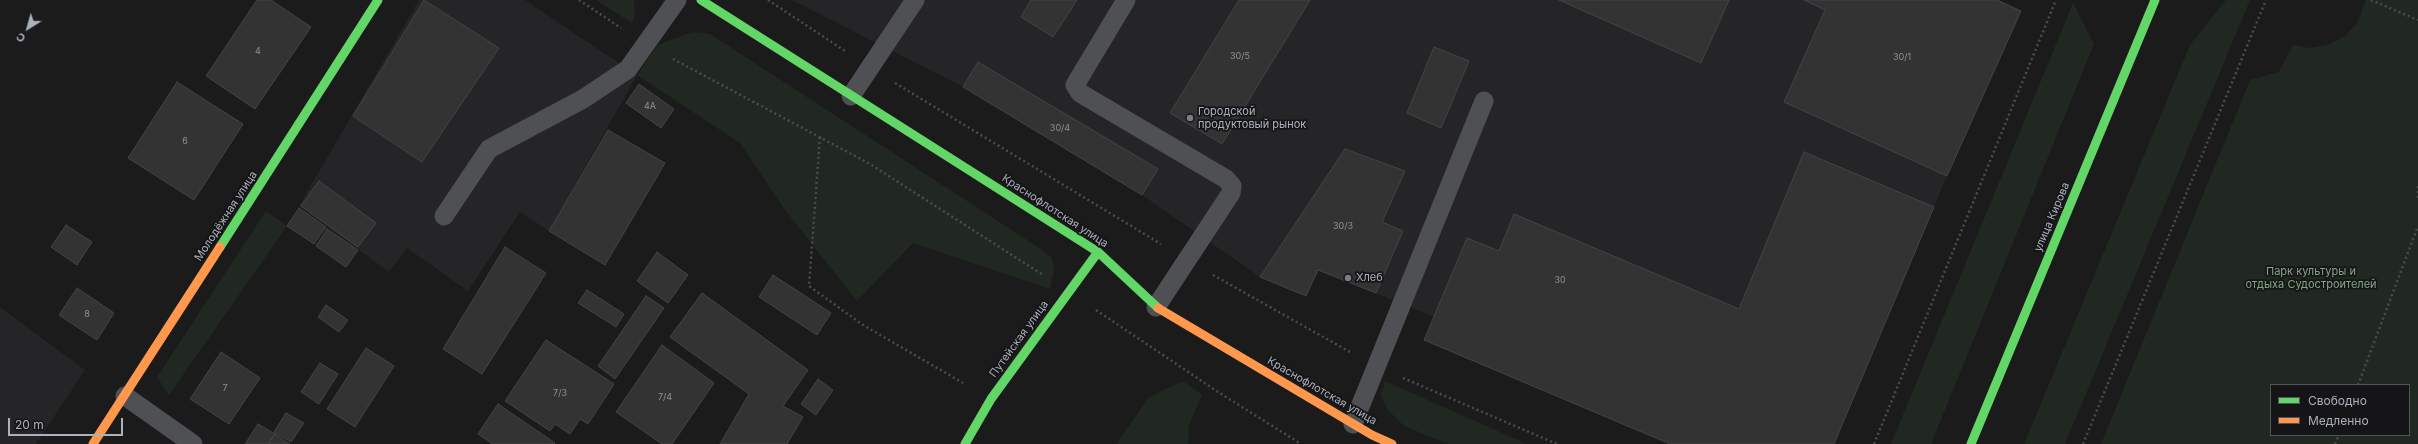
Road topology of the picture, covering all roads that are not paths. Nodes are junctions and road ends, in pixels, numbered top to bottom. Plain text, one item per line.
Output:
1 (378, 0) edge
2 (677, 0) edge
3 (702, 0) edge
4 (915, 0) edge
5 (1126, 0) edge
6 (2155, 0) edge
7 (851, 96) junction
8 (1484, 101) dead end
9 (444, 216) dead end
10 (1098, 252) junction
11 (1156, 307) junction
12 (125, 396) junction
13 (1353, 424) junction
14 (1370, 440) edge
15 (93, 444) edge
16 (194, 444) edge
17 (965, 444) edge
18 (1392, 444) edge
19 (1971, 444) edge

1 - 12 street, Молодёжная улица
2 - 9 lane
3 - 7 street, Краснофлотская улица
4 - 7 lane
5 - 11 lane
6 - 19 street, улица Кирова
7 - 10 street, Краснофлотская улица
8 - 13 lane
10 - 11 street, Краснофлотская улица
10 - 17 street, Путейская улица
11 - 13 street, Краснофлотская улица
12 - 15 street, Молодёжная улица
12 - 16 lane
13 - 14 street, Краснофлотская улица
14 - 18 street, Краснофлотская улица

